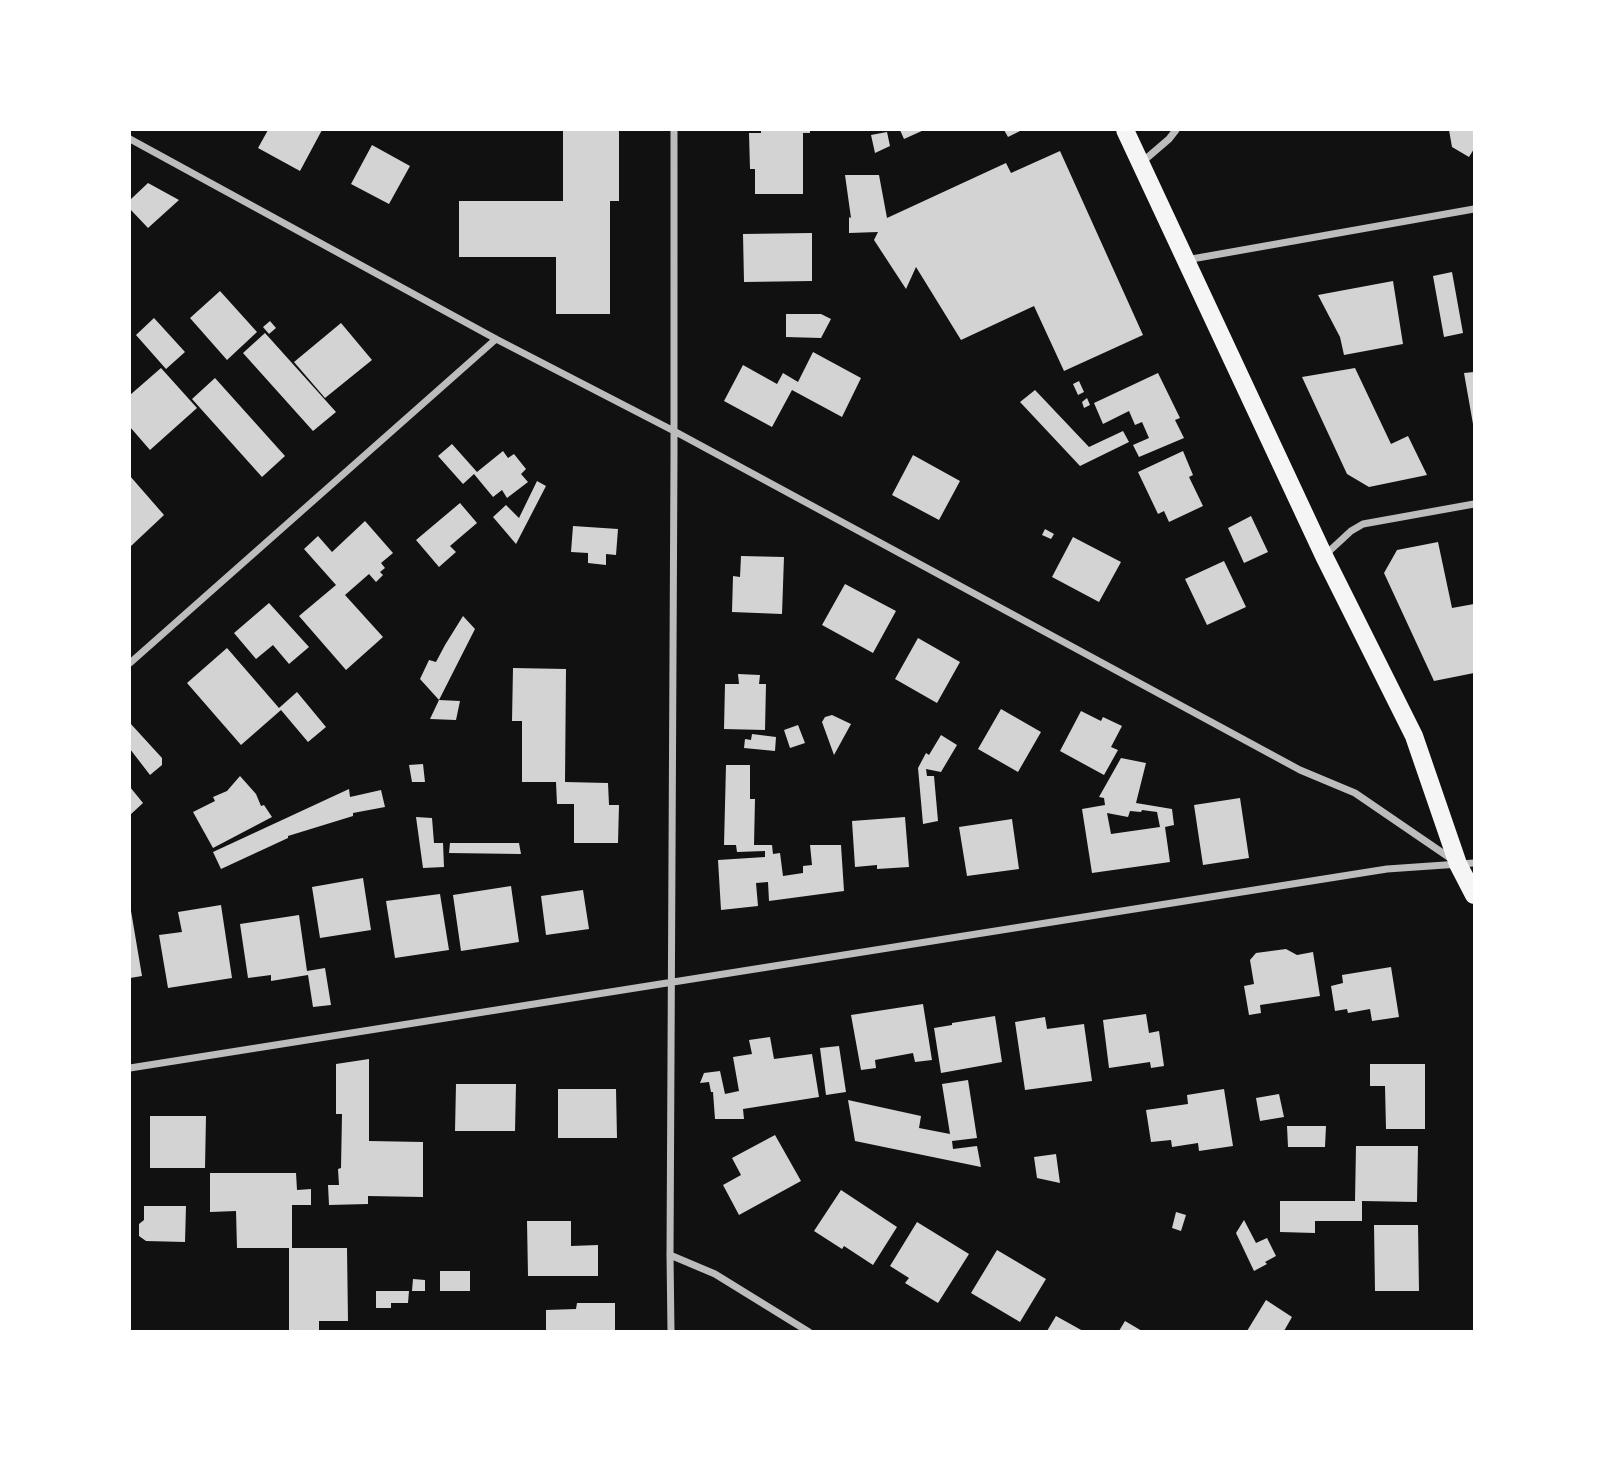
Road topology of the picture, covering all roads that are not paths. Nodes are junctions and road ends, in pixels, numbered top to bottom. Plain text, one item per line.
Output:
1 (674, 130) edge
2 (1125, 130) edge
3 (1176, 130) edge
4 (130, 139) edge
5 (1141, 164) junction
6 (1475, 209) edge
7 (1185, 261) junction
8 (496, 339) junction
9 (674, 431) junction
10 (1475, 504) edge
11 (1324, 556) junction
12 (130, 663) edge
13 (1466, 863) edge
14 (1475, 875) edge
15 (1475, 895) edge
16 (671, 983) junction
17 (130, 1068) edge
18 (670, 1255) junction
19 (671, 1332) edge
20 (809, 1332) edge

1 - 9 street
2 - 5 main road
3 - 5 street
4 - 8 street
5 - 7 main road
6 - 7 street
7 - 11 main road
8 - 9 street
8 - 12 street
9 - 13 street
9 - 16 street
10 - 11 street
11 - 13 main road
13 - 14 street
13 - 15 main road
13 - 16 street
16 - 17 street
16 - 18 street
18 - 19 street
18 - 20 street

